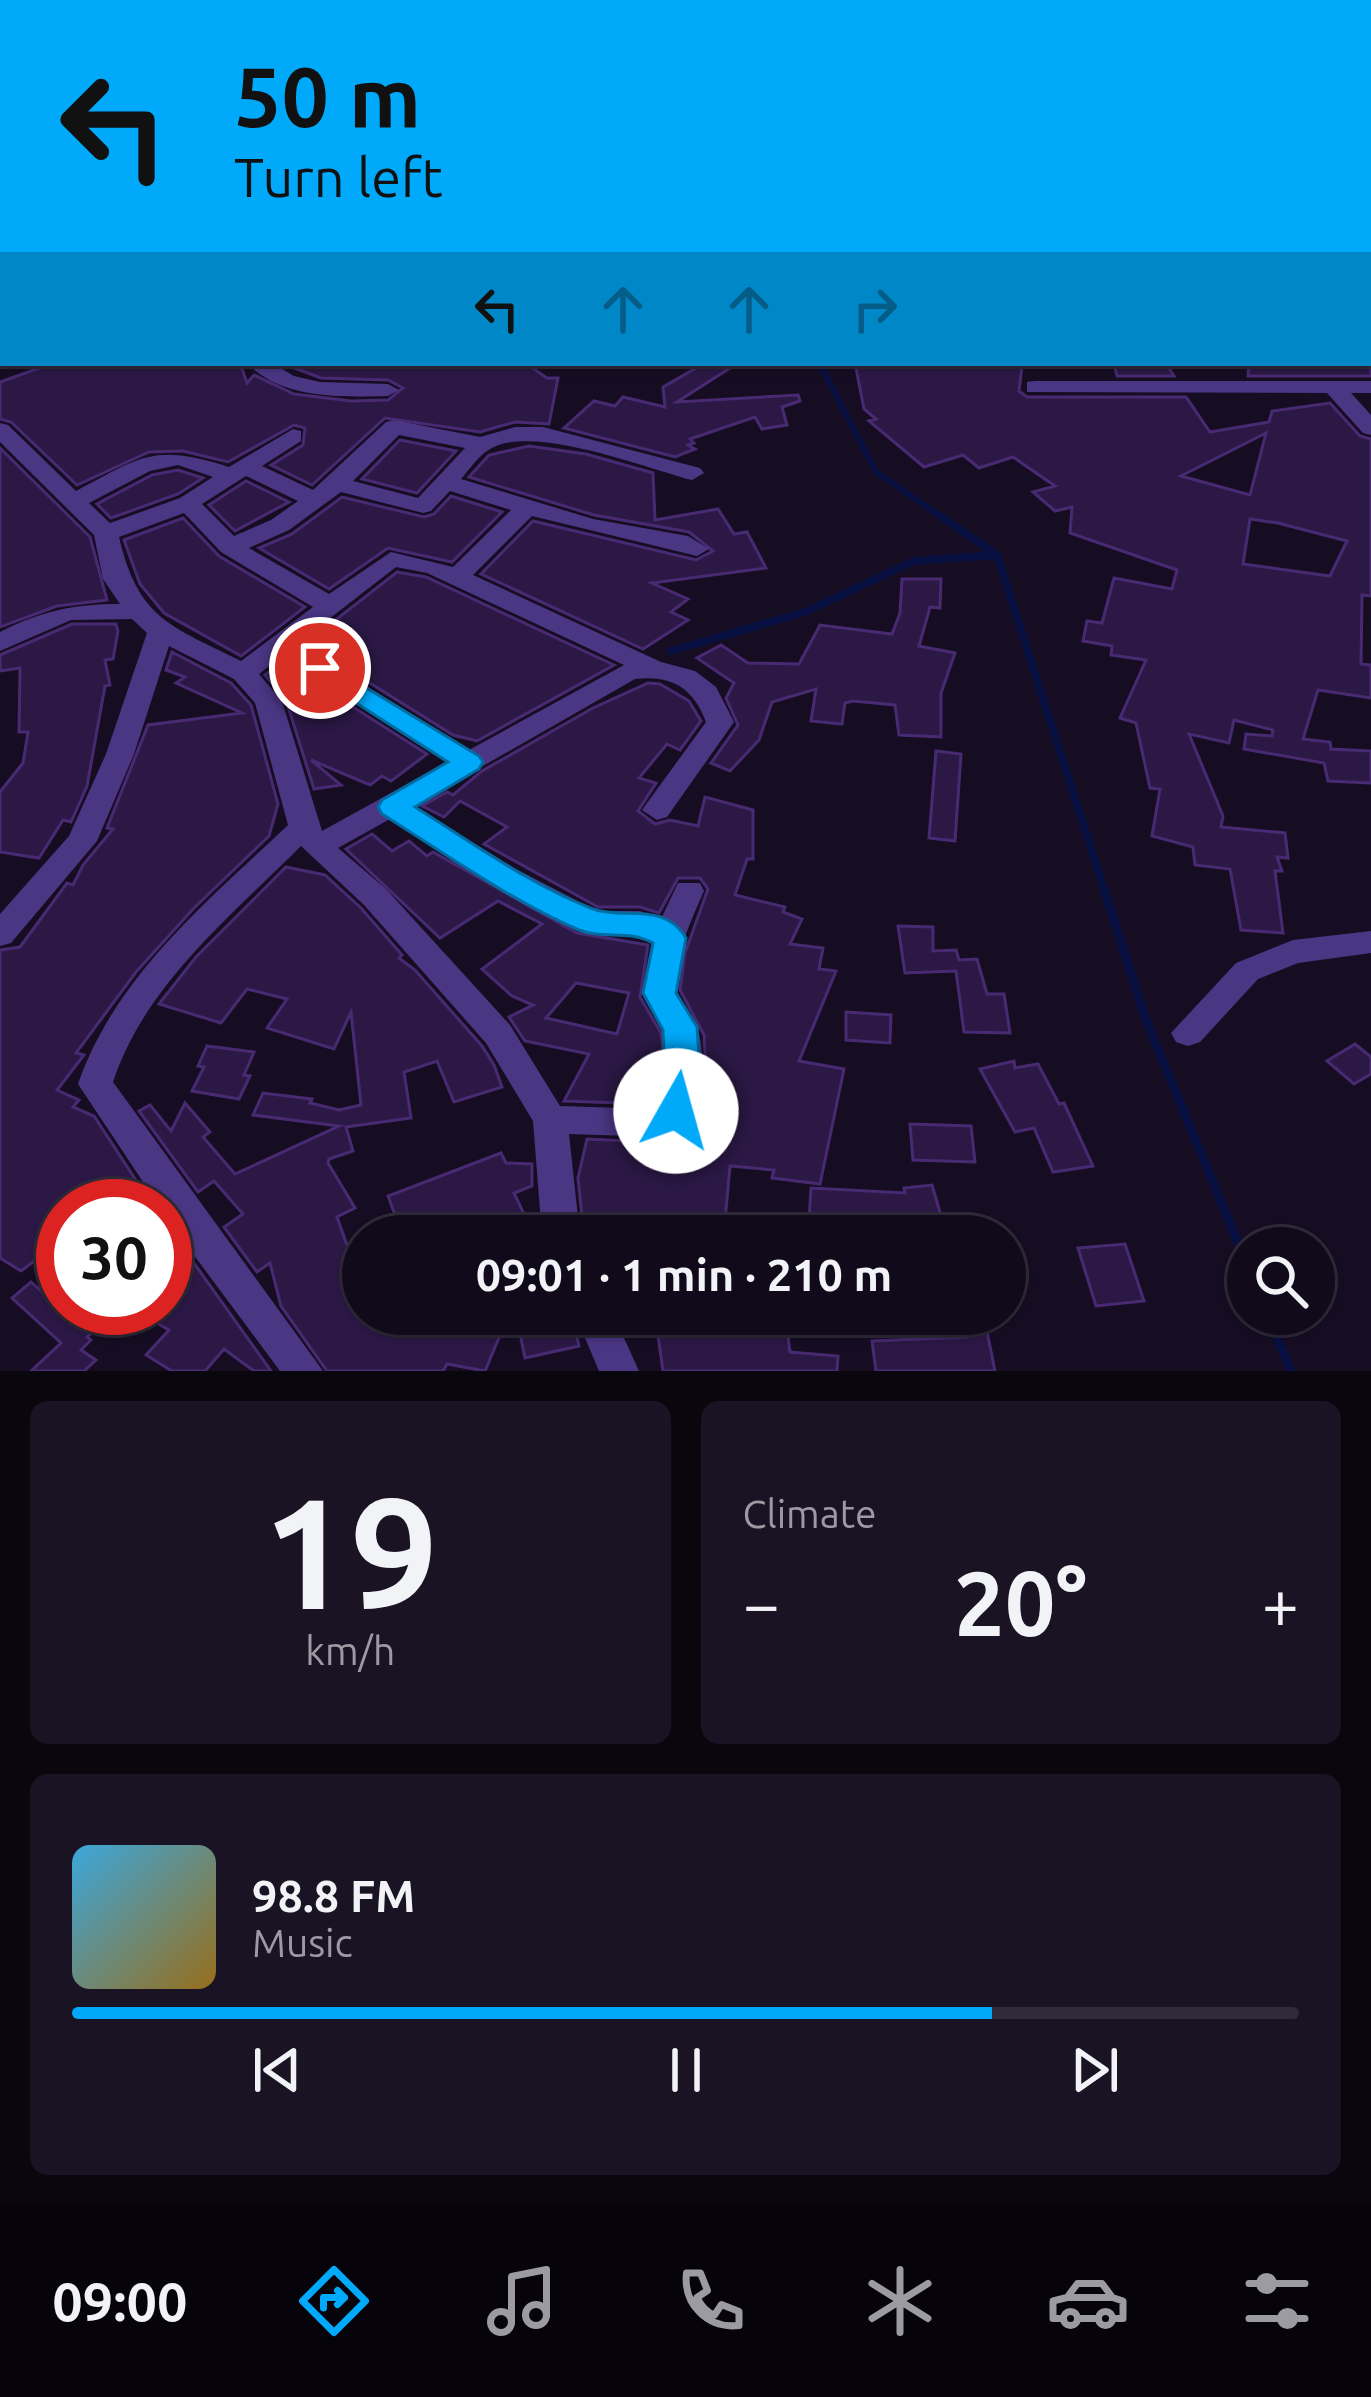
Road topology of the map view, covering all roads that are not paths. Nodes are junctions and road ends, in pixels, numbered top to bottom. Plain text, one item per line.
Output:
1 (263, 366) edge
2 (1272, 366) edge
3 (1098, 374) edge
4 (1035, 387) dead end
5 (1334, 387) junction
6 (1371, 387) edge
7 (388, 389) dead end
8 (1282, 389) junction
9 (1371, 428) edge
10 (0, 430) edge
11 (293, 436) dead end
12 (481, 444) junction
13 (241, 472) junction
14 (692, 473) dead end
15 (445, 482) junction
16 (337, 484) junction
17 (314, 500) junction
18 (75, 501) junction
19 (188, 503) junction
20 (525, 509) junction
21 (106, 533) junction
22 (230, 547) junction
23 (697, 549) dead end
24 (457, 577) junction
25 (327, 604) junction
26 (150, 621) junction
27 (0, 643) edge
28 (281, 644) junction
29 (652, 668) junction
30 (243, 673) junction
31 (469, 762) junction
32 (393, 807) junction
33 (657, 810) dead end
34 (310, 837) junction
35 (689, 891) dead end
36 (0, 935) edge
37 (670, 938) junction
38 (1371, 942) edge
39 (1188, 1034) dead end
40 (550, 1120) junction
41 (559, 1215) edge
42 (603, 1335) edge
43 (303, 1371) edge
44 (619, 1371) edge

1 - 7 street
2 - 8 street
3 - 4 street
3 - 8 street
5 - 6 street
5 - 8 street
5 - 9 street
10 - 18 street
11 - 13 street
12 - 14 street
12 - 15 street
12 - 16 street
13 - 17 street
13 - 18 street
13 - 19 street
15 - 16 street
15 - 20 street
16 - 17 street
17 - 22 street
18 - 21 street
19 - 21 street
19 - 22 street
20 - 23 street
20 - 24 street
21 - 26 street
22 - 25 street
24 - 25 street
24 - 29 street
25 - 28 street
26 - 27 street
26 - 30 street
26 - 36 street
28 - 30 street
28 - 31 street
29 - 31 street
29 - 33 street
30 - 34 street
31 - 32 street
32 - 34 street
32 - 37 street
34 - 40 street
34 - 43 street
35 - 37 street
37 - 40 street
38 - 39 street
40 - 41 street
42 - 44 street

